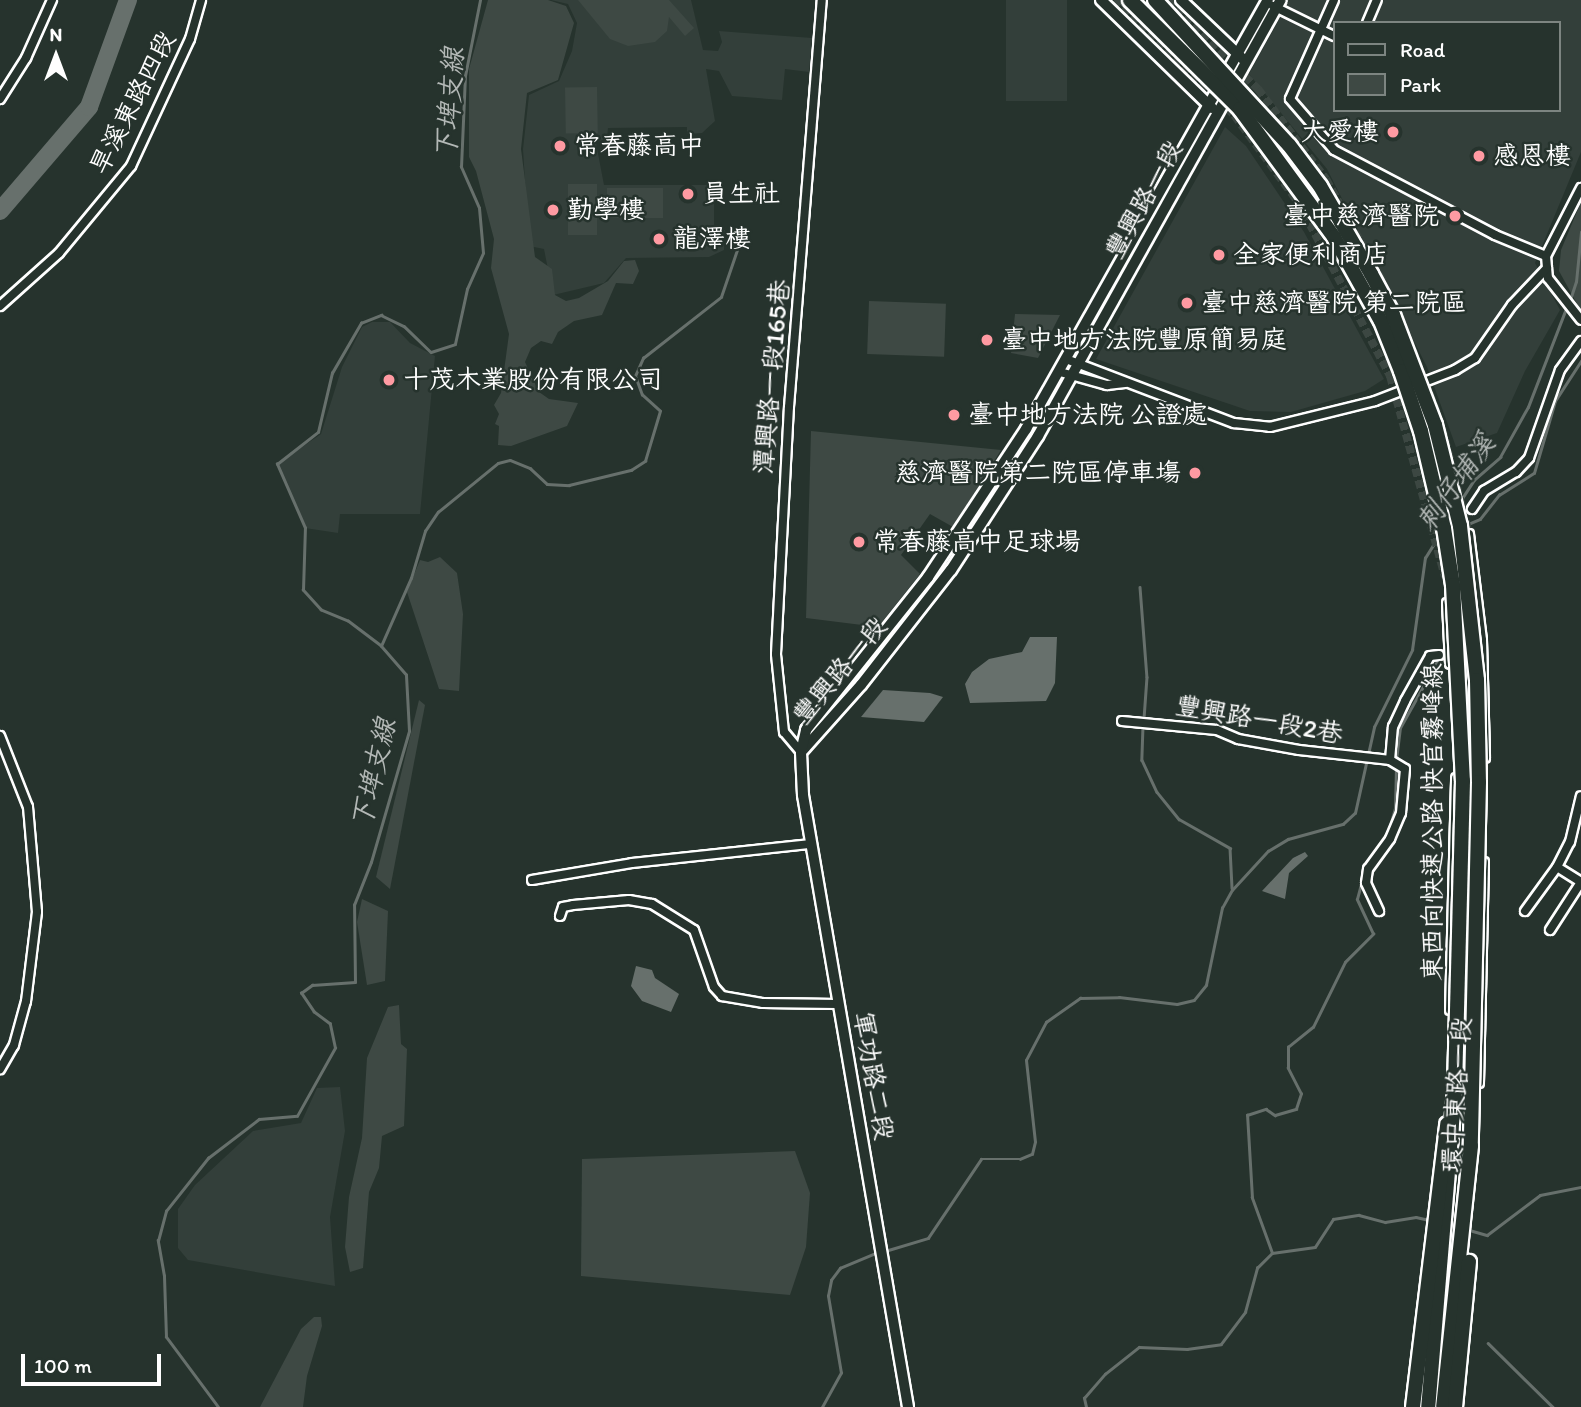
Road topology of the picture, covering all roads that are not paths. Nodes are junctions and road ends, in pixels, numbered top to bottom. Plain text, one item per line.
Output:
1 (52, 0) edge
2 (201, 0) edge
3 (822, 0) edge
4 (1101, 0) edge
5 (1130, 0) edge
6 (1155, 0) edge
7 (1181, 0) edge
8 (1334, 0) edge
9 (1377, 0) edge
10 (1273, 3) edge
11 (1368, 21) edge
12 (1321, 30) junction
13 (1332, 35) edge
14 (1237, 55) junction
15 (1248, 63) junction
16 (0, 99) edge
17 (1213, 109) junction
18 (1581, 188) edge
19 (1546, 256) junction
20 (1547, 268) junction
21 (0, 306) edge
22 (1581, 320) edge
23 (1581, 341) edge
24 (1072, 361) junction
25 (1065, 373) junction
26 (1125, 383) junction
27 (1472, 509) dead end
28 (1469, 534) tunnel mouth
29 (1446, 579) tunnel mouth
30 (1439, 655) dead end
31 (1122, 721) dead end
32 (0, 736) edge
33 (801, 752) junction
34 (1390, 761) junction
35 (1581, 796) edge
36 (811, 844) junction
37 (1558, 867) junction
38 (533, 880) dead end
39 (1379, 911) dead end
40 (1525, 911) dead end
41 (560, 916) dead end
42 (1550, 930) dead end
43 (838, 1004) junction
44 (0, 1069) edge
45 (1455, 1088) junction
46 (1448, 1113) junction
47 (1476, 1114) junction
48 (1471, 1146) junction
49 (908, 1407) edge
50 (1415, 1407) edge
51 (1428, 1407) edge
52 (1445, 1407) edge
53 (1455, 1407) edge

1 - 16 street
2 - 21 street, 旱溪東路四段
3 - 33 street, 潭興路一段165巷
4 - 17 street
5 - 45 highway, 東西向快速公路 快官霧峰線, bridge
6 - 48 highway, 東西向快速公路 快官霧峰線, bridge
7 - 14 street
8 - 12 street
9 - 11 street
10 - 12 street
10 - 14 street, 豐興路一段
10 - 15 street, 豐興路一段
12 - 13 street
12 - 19 street
14 - 15 street
14 - 17 street, 豐興路一段
15 - 17 street, 豐興路一段
17 - 24 street, 豐興路一段
18 - 19 street
19 - 20 street
20 - 22 street
20 - 26 street
23 - 27 street
24 - 25 street, 豐興路一段
24 - 26 street
25 - 26 street
25 - 33 street, 豐興路一段
28 - 47 street, 環中東路一段
29 - 46 street, 環中東路一段
30 - 34 street
31 - 34 street, 豐興路一段2巷
32 - 44 street
33 - 36 street, 軍功路二段
34 - 39 street
35 - 37 street
36 - 38 street
36 - 43 street, 軍功路二段
37 - 40 street
37 - 42 street
41 - 43 street
43 - 49 street, 軍功路二段
45 - 50 highway, bridge
45 - 51 highway, 東西向快速公路 快官霧峰線, bridge
46 - 47 street
46 - 50 street, 環中東路一段
47 - 52 street, 環中東路一段
48 - 52 highway, 東西向快速公路 快官霧峰線, bridge
48 - 53 highway, bridge

